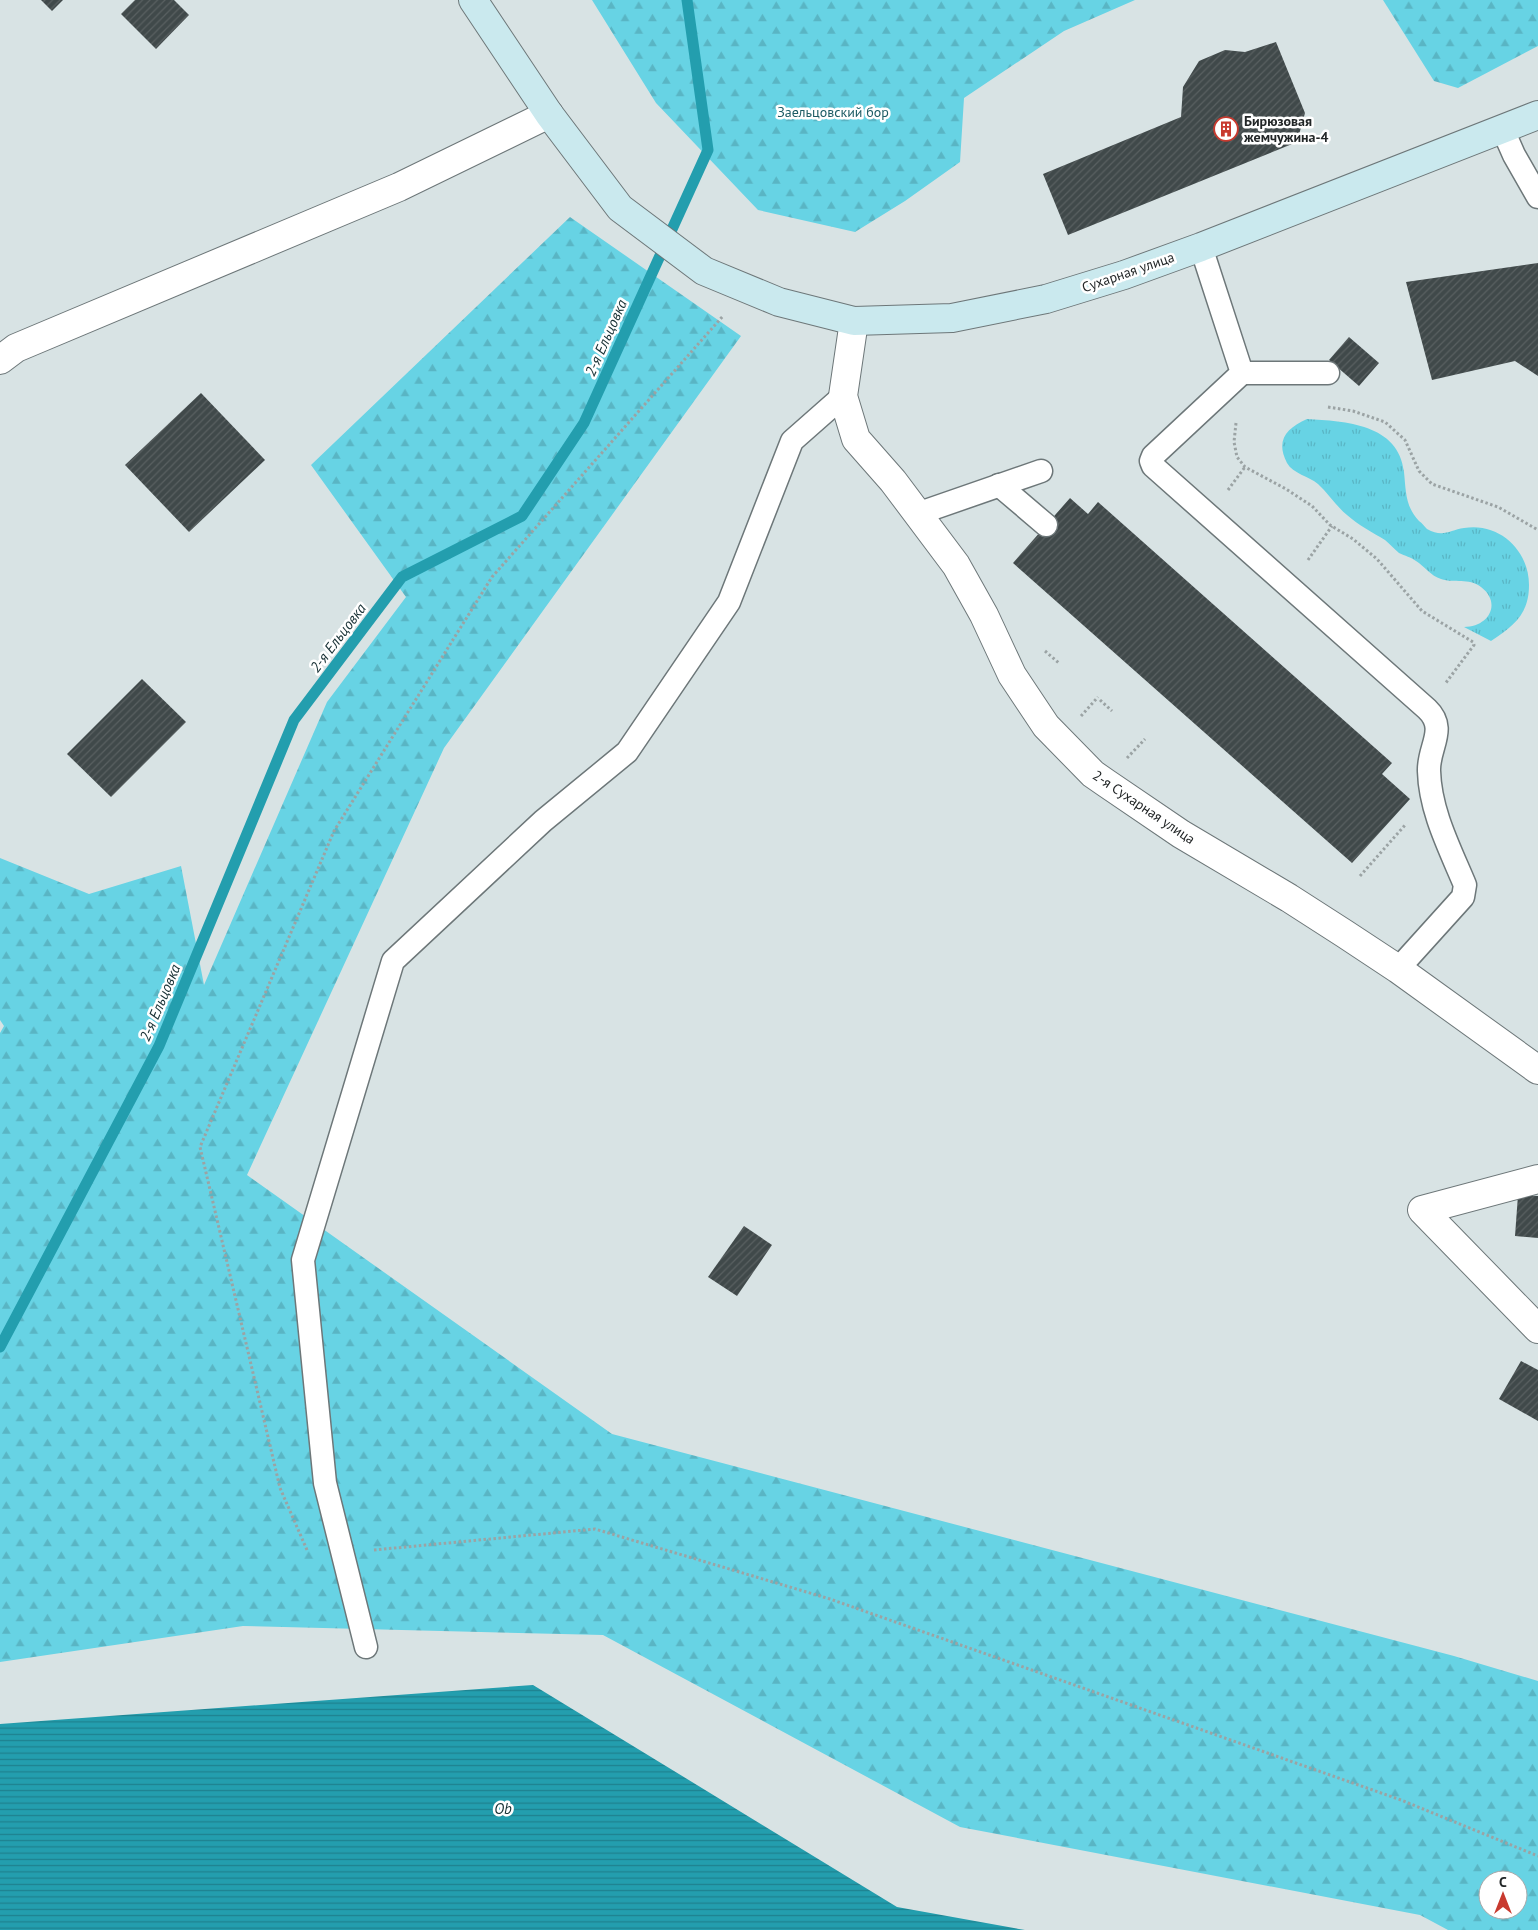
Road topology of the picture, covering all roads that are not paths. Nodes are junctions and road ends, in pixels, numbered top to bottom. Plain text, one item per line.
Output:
1 (473, 0) edge
2 (549, 114) junction
3 (1538, 115) edge
4 (1503, 130) junction
5 (1538, 197) edge
6 (1201, 247) junction
7 (854, 321) junction
8 (0, 360) edge
9 (1242, 373) junction
10 (1328, 373) dead end
11 (843, 396) junction
12 (1040, 470) dead end
13 (999, 485) junction
14 (917, 514) junction
15 (1046, 525) dead end
16 (1398, 969) junction
17 (1538, 1070) edge
18 (1538, 1179) edge
19 (1538, 1329) edge
20 (366, 1647) dead end

1 - 2 street, Сухарная улица
2 - 7 street, Сухарная улица
2 - 8 street
3 - 4 street, Сухарная улица
4 - 5 lane
4 - 6 street, Сухарная улица
6 - 7 street, Сухарная улица
6 - 9 lane
7 - 11 street, 2-я Сухарная улица
9 - 10 lane
9 - 16 lane
11 - 14 street, 2-я Сухарная улица
11 - 20 lane
12 - 13 lane
13 - 14 lane
13 - 15 lane
14 - 16 street, 2-я Сухарная улица
16 - 17 street, 2-я Сухарная улица
18 - 19 street

